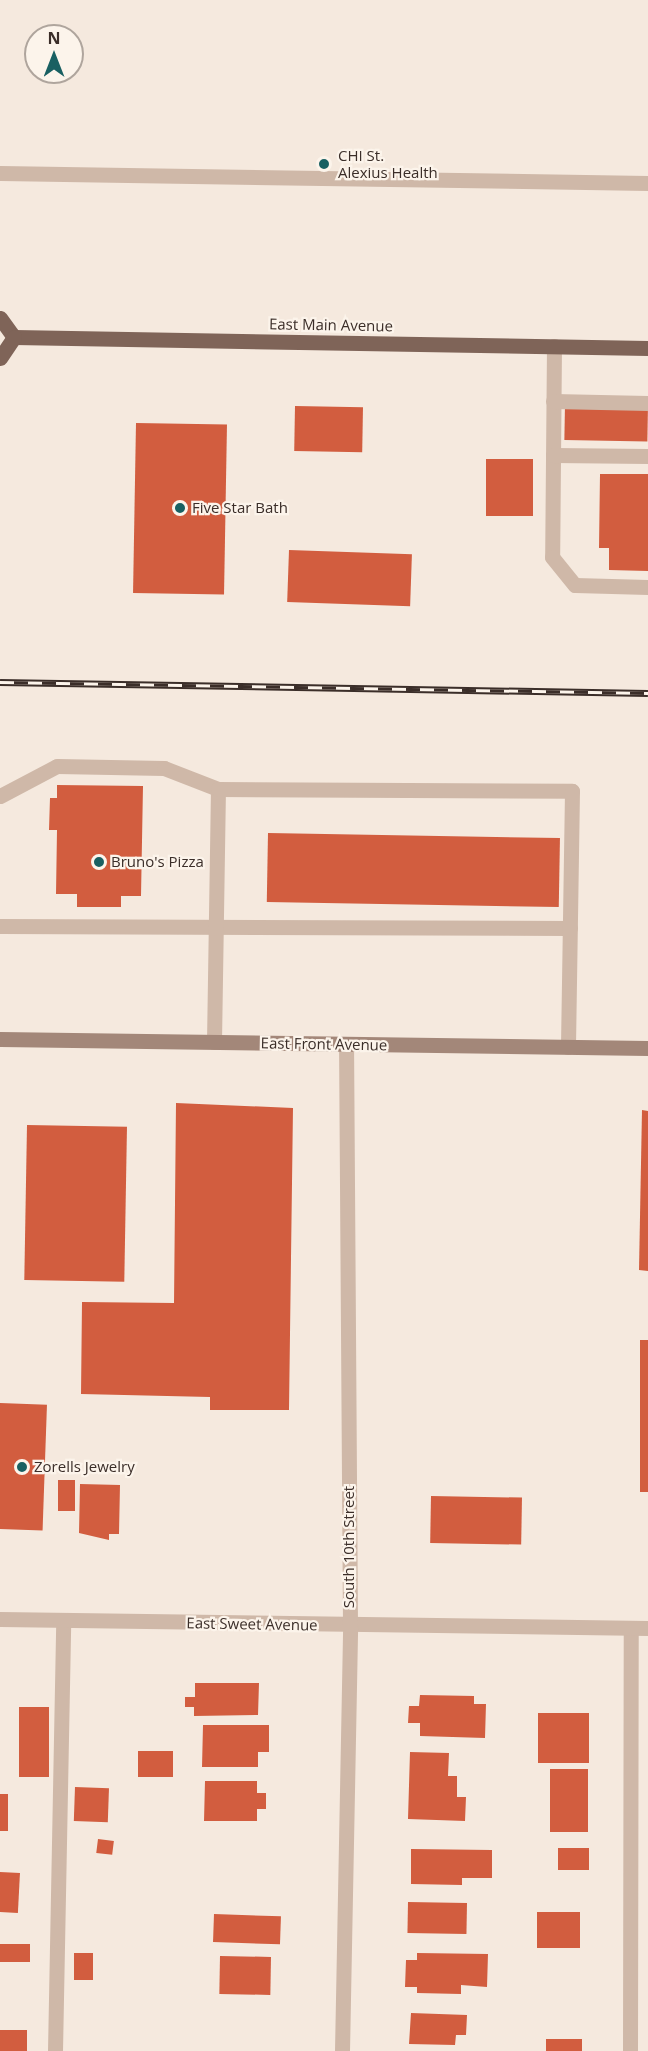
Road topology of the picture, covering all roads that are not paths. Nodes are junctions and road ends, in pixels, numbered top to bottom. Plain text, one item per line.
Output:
1 (0, 173) edge
2 (648, 183) edge
3 (0, 318) edge
4 (14, 337) junction
5 (554, 346) junction
6 (648, 348) edge
7 (0, 357) edge
8 (553, 401) junction
9 (647, 404) edge
10 (646, 451) edge
11 (553, 455) junction
12 (648, 586) edge
13 (218, 789) junction
14 (0, 796) edge
15 (0, 926) edge
16 (216, 928) junction
17 (570, 928) junction
18 (0, 1039) edge
19 (214, 1042) junction
20 (346, 1044) junction
21 (568, 1047) junction
22 (648, 1048) edge
23 (0, 1619) edge
24 (63, 1622) junction
25 (350, 1624) junction
26 (631, 1628) junction
27 (648, 1628) edge
28 (55, 2051) edge
29 (342, 2051) edge
30 (630, 2051) edge

1 - 2 street
3 - 4 main road
4 - 5 main road, East Main Avenue
4 - 7 main road
5 - 6 main road, East Main Avenue
5 - 8 street
8 - 9 street
8 - 11 street
10 - 11 street
11 - 12 street
13 - 14 street
13 - 16 street
13 - 17 street
15 - 16 street
16 - 17 street
16 - 19 street
17 - 21 street
18 - 19 street, East Front Avenue
19 - 20 street, East Front Avenue
20 - 21 street, East Front Avenue
20 - 25 street, South 10th Street
21 - 22 street, East Front Avenue
23 - 24 street, East Sweet Avenue
24 - 25 street, East Sweet Avenue
24 - 28 street
25 - 26 street, East Sweet Avenue
25 - 29 street, South 10th Street
26 - 27 street, East Sweet Avenue
26 - 30 street

